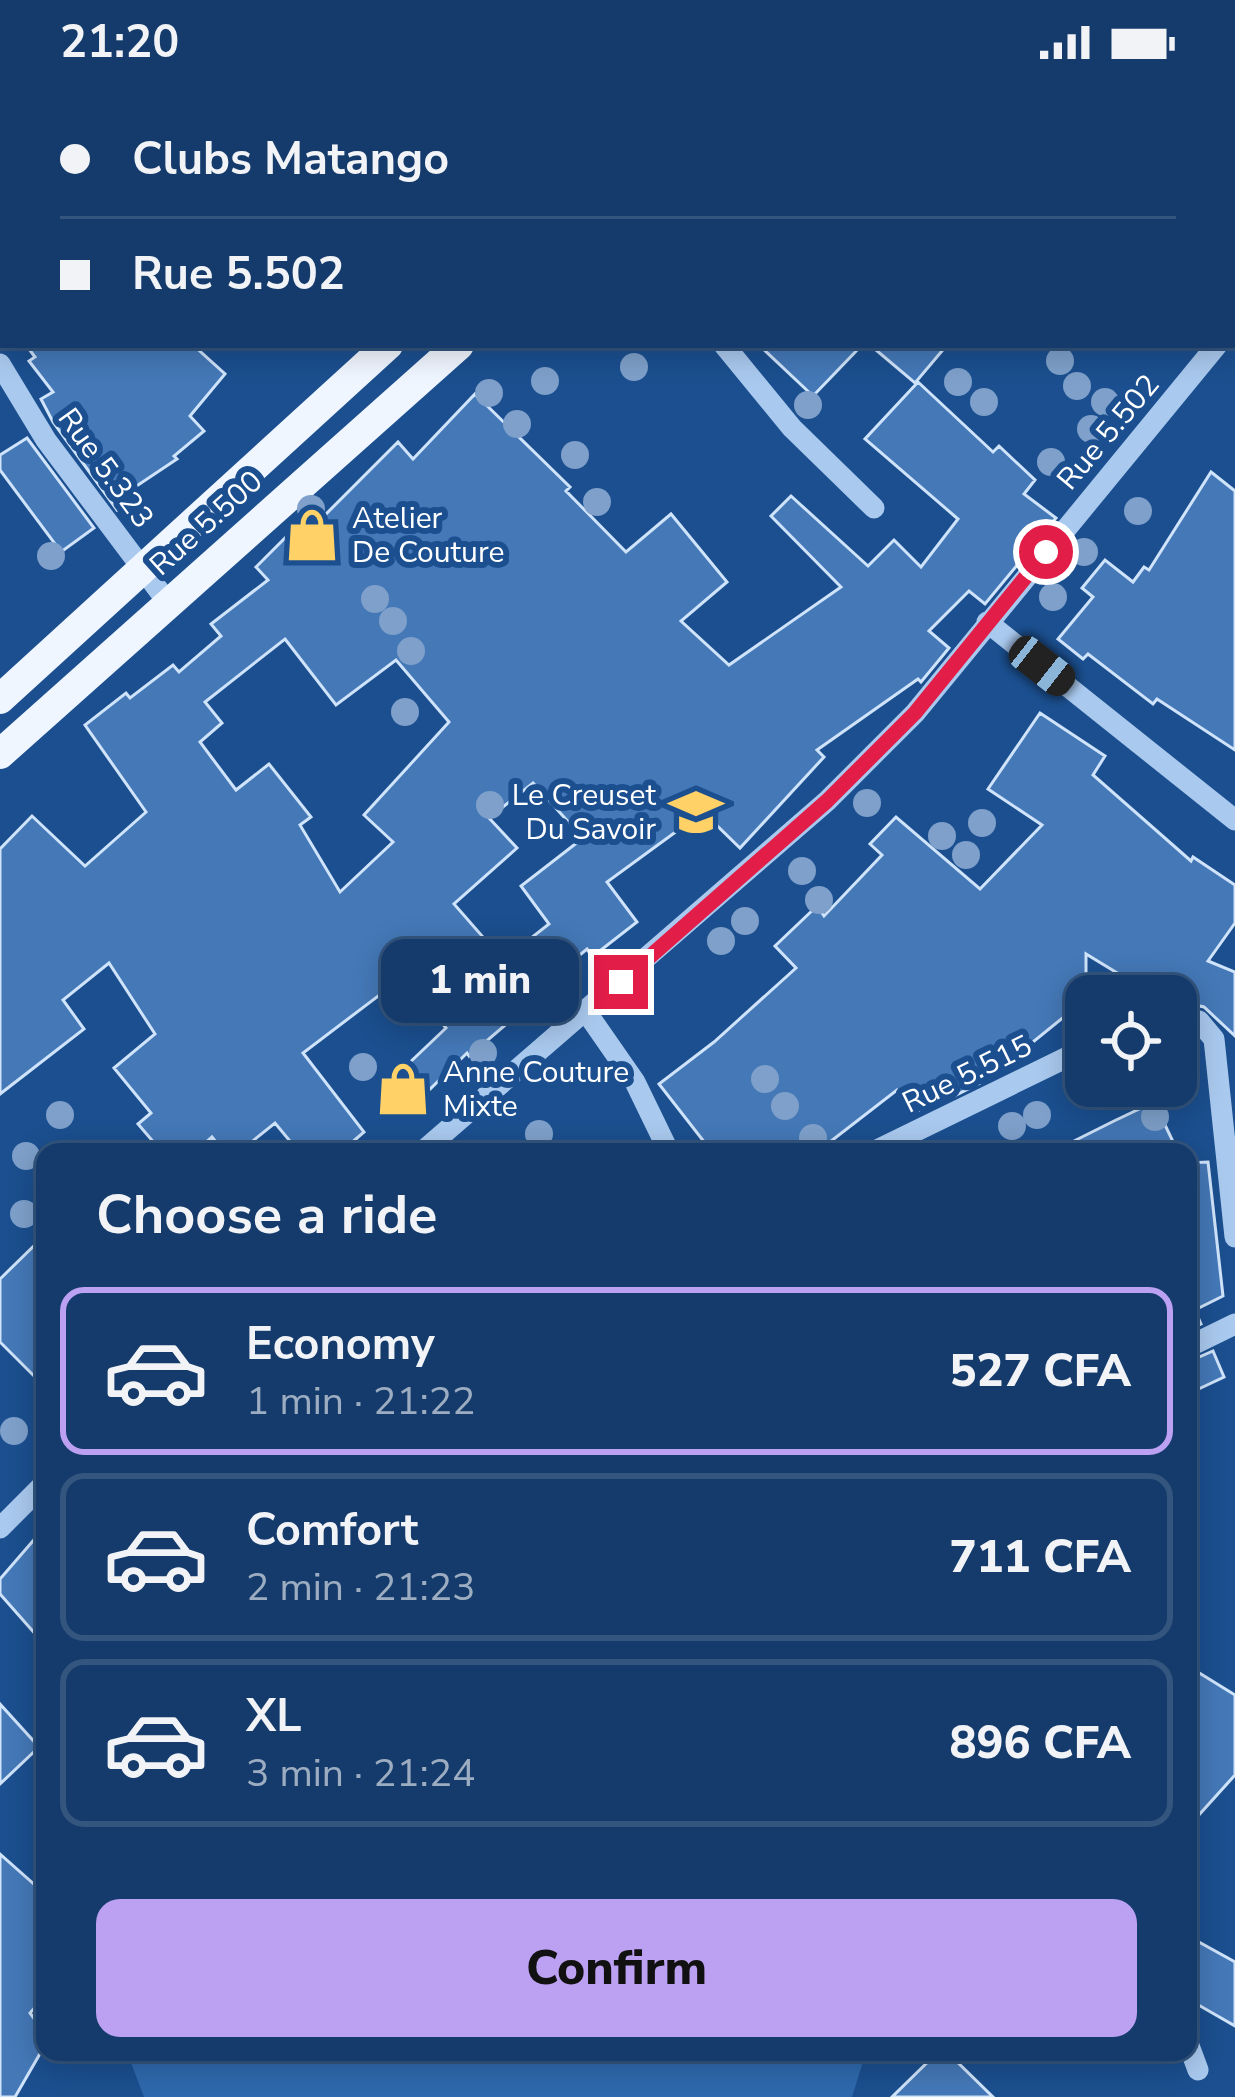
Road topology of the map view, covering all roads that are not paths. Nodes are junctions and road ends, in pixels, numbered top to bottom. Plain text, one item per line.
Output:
1 (385, 348) edge
2 (456, 348) edge
3 (726, 348) edge
4 (1215, 348) edge
5 (0, 364) edge
6 (874, 508) dead end
7 (142, 568) junction
8 (169, 604) junction
9 (987, 622) junction
10 (0, 699) edge
11 (0, 754) edge
12 (1235, 820) edge
13 (586, 1012) junction
14 (1197, 1021) edge
15 (1065, 1058) edge
16 (433, 1143) edge
17 (666, 1143) edge
18 (891, 1143) edge
19 (1235, 1237) edge
20 (1235, 1324) edge
21 (1197, 1343) edge
22 (36, 1492) edge
23 (0, 1528) edge
24 (1195, 2061) edge
25 (1198, 2070) dead end

1 - 7 main road, Rue 5.500
2 - 8 main road, Rue 5.500
3 - 6 street
4 - 9 street, Rue 5.502
5 - 7 street, Rue 5.323
7 - 8 street, Rue 5.323
7 - 10 main road, Rue 5.500
8 - 11 main road, Rue 5.500
9 - 12 street
9 - 13 street, Rue 5.502
13 - 16 street, Rue 5.502
13 - 17 street
14 - 19 street
15 - 18 street, Rue 5.515
20 - 21 street
22 - 23 street
24 - 25 street

